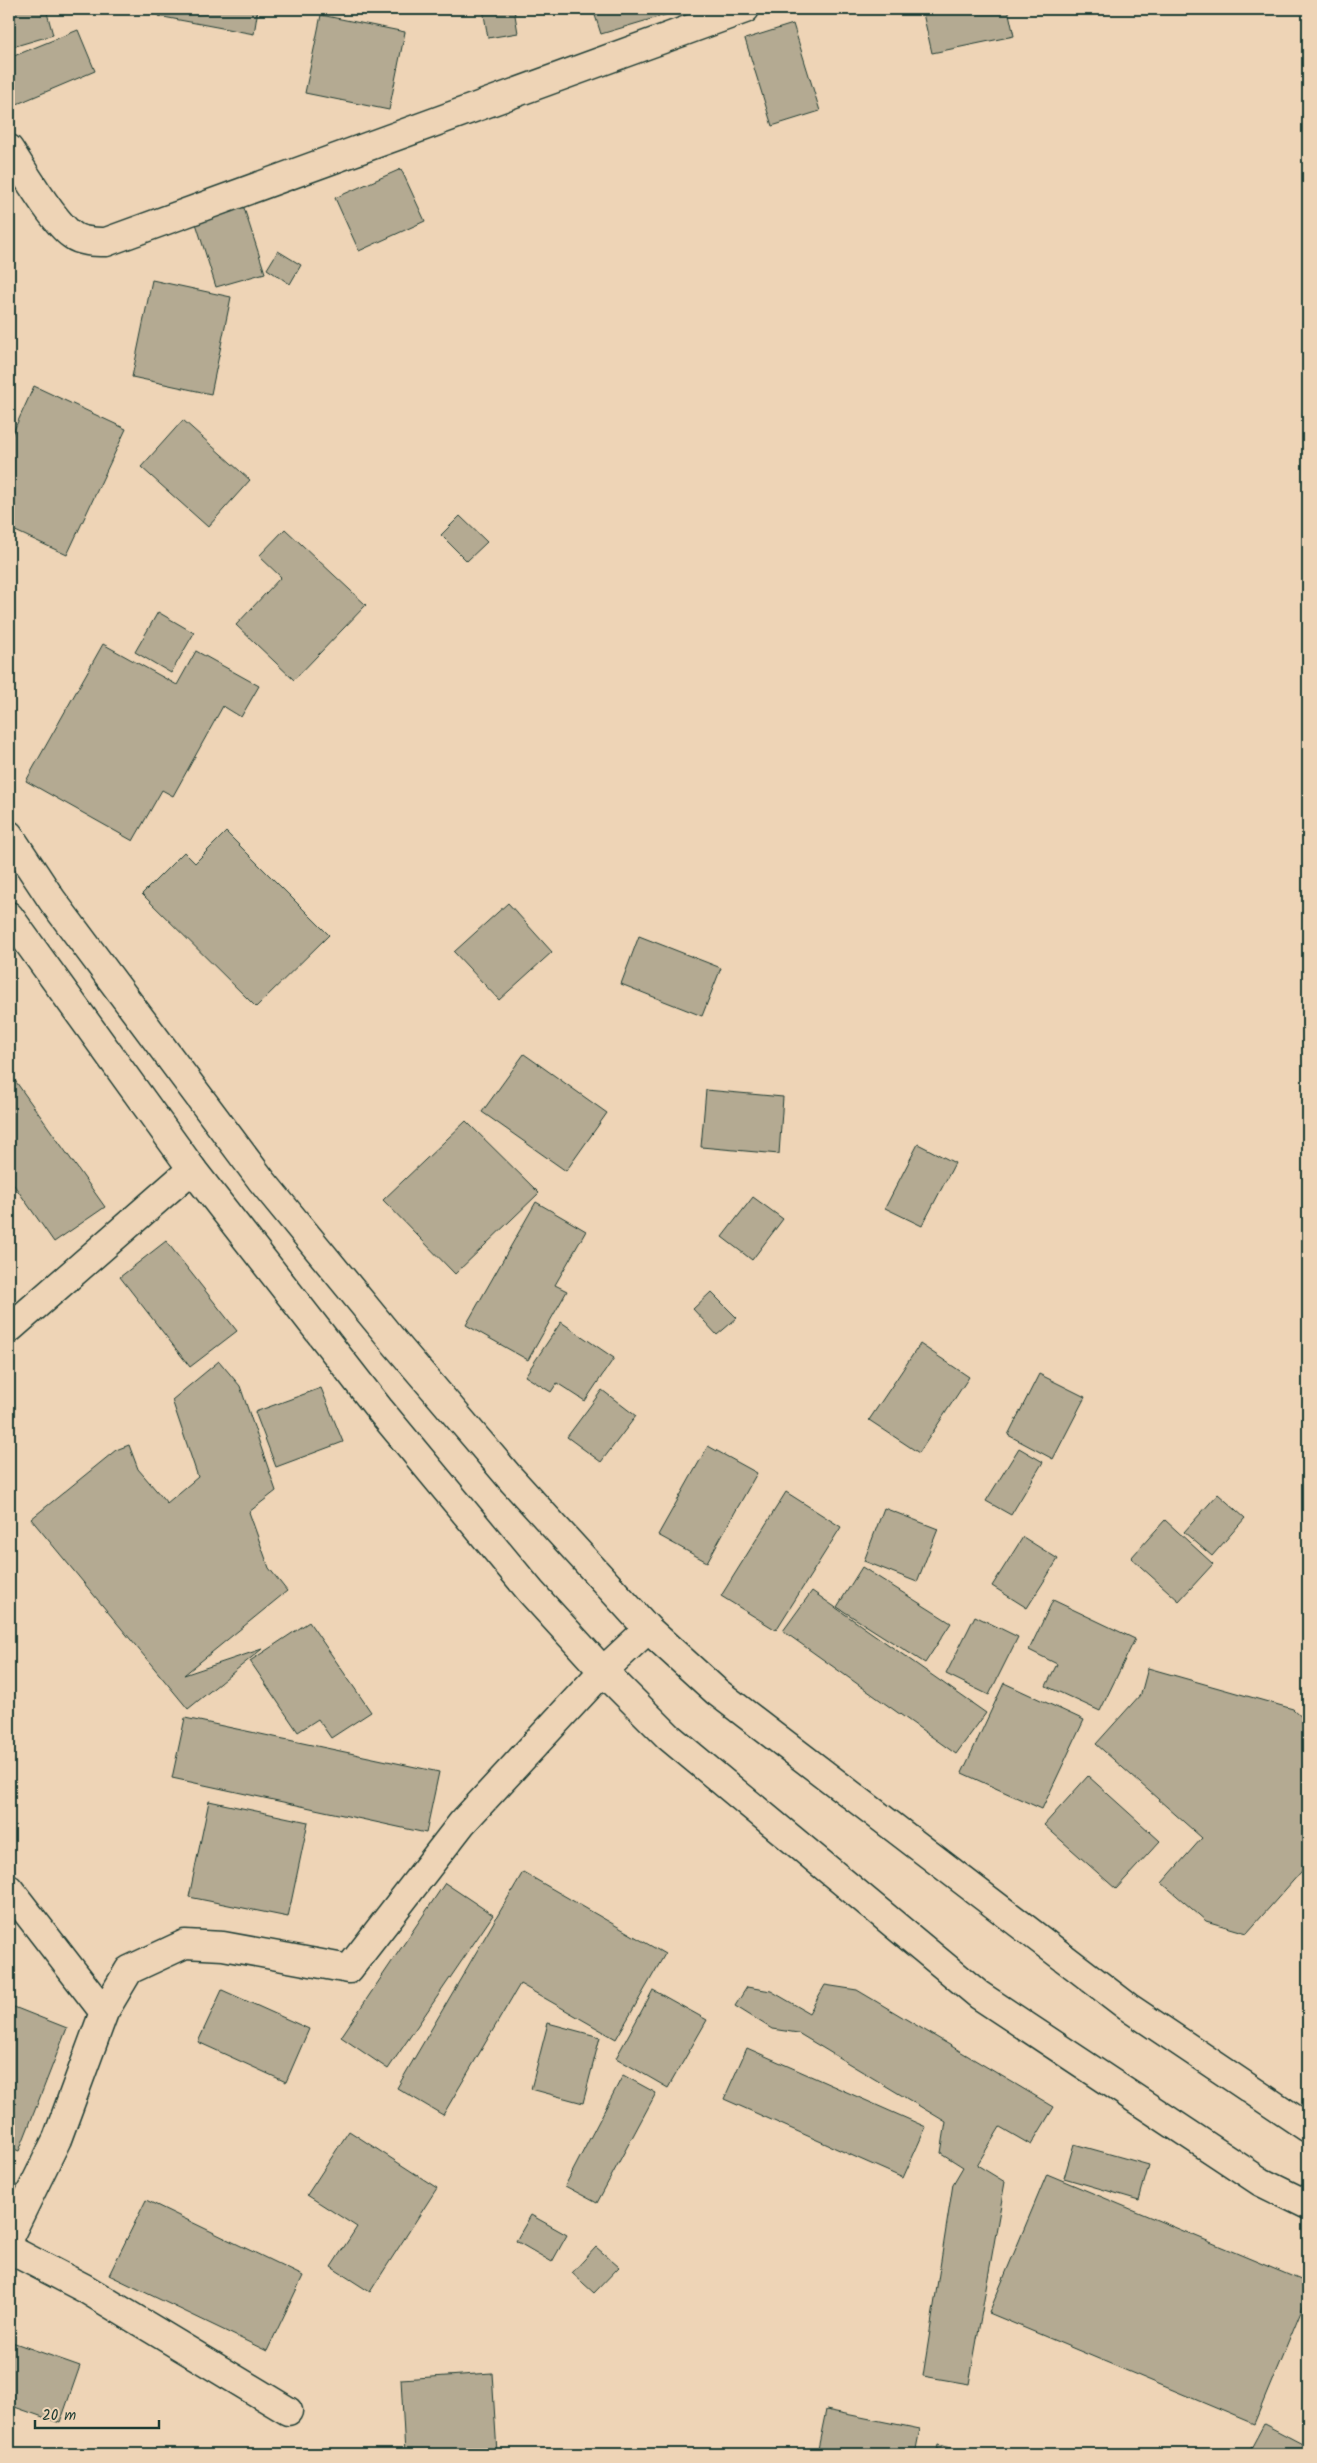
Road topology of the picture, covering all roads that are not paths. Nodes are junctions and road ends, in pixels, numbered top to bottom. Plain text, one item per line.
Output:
1 (746, 9) edge
2 (9, 149) edge
3 (9, 835) edge
4 (9, 916) edge
5 (192, 1169) junction
6 (9, 1329) edge
7 (648, 1629) junction
8 (603, 1671) junction
9 (9, 1889) edge
10 (104, 2012) junction
11 (1308, 2128) edge
12 (1308, 2206) edge
13 (9, 2237) edge
14 (9, 2249) edge
15 (288, 2411) dead end

1 - 2 main road
3 - 7 main road
4 - 5 main road
5 - 6 main road
5 - 8 main road
7 - 8 main road
7 - 11 main road
8 - 10 main road
8 - 12 main road
9 - 10 main road
10 - 13 main road
14 - 15 main road

